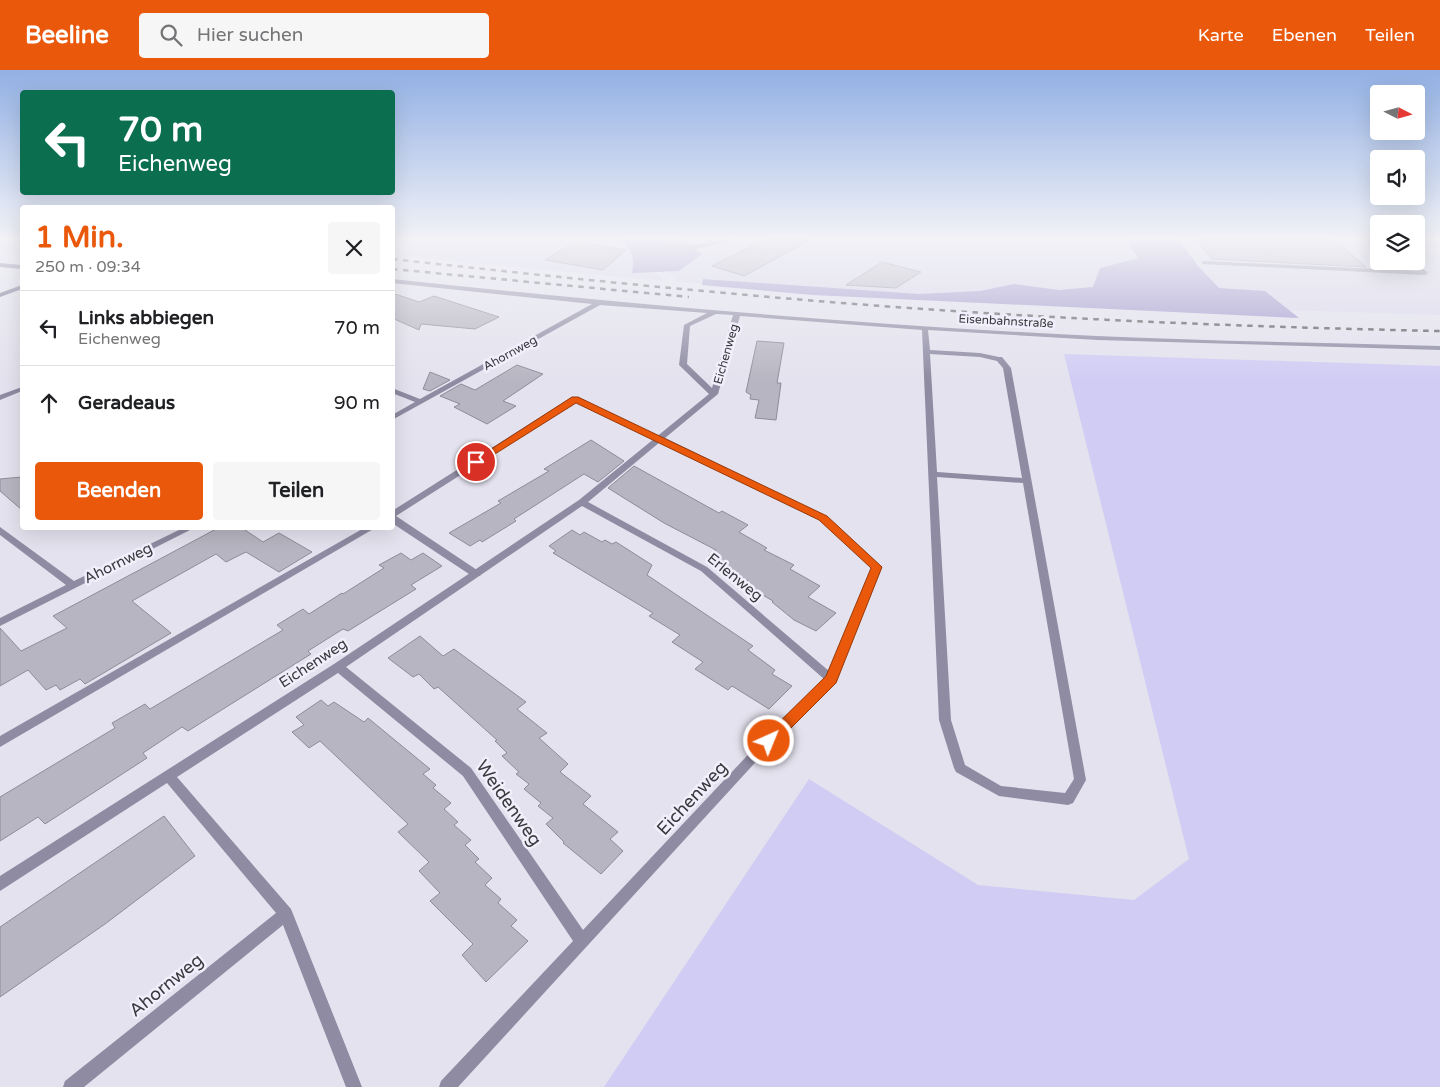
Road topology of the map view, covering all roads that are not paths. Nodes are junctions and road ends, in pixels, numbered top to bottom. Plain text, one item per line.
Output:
1 (443, 286) edge
2 (20, 288) edge
3 (0, 295) edge
4 (599, 303) junction
5 (716, 312) junction
6 (738, 314) junction
7 (925, 328) junction
8 (1440, 348) edge
9 (927, 352) junction
10 (20, 390) edge
11 (395, 391) edge
12 (714, 394) junction
13 (0, 398) edge
14 (421, 402) junction
15 (395, 416) edge
16 (659, 438) junction
17 (933, 474) junction
18 (1027, 482) junction
19 (582, 502) junction
20 (395, 514) edge
21 (395, 518) edge
22 (0, 530) edge
23 (185, 530) edge
24 (367, 530) edge
25 (476, 574) junction
26 (73, 585) junction
27 (0, 622) edge
28 (338, 667) junction
29 (831, 679) junction
30 (0, 742) edge
31 (168, 775) junction
32 (0, 884) edge
33 (286, 914) junction
34 (582, 942) junction
35 (71, 1087) edge
36 (354, 1087) edge
37 (447, 1087) edge

1 - 4 street, Eisenbahnstraße
2 - 3 street
4 - 5 street, Eisenbahnstraße
4 - 14 street, Ahornweg
5 - 6 street, Eisenbahnstraße
5 - 12 street, Eichenweg
6 - 7 street, Eisenbahnstraße
6 - 12 street, Eichenweg
7 - 8 street, Eisenbahnstraße
7 - 9 street
9 - 17 street
9 - 18 street
10 - 13 street
11 - 14 street
12 - 16 street, Eichenweg
14 - 15 street, Ahornweg
16 - 19 street, Eichenweg
16 - 20 street
16 - 29 street, Eichenweg
17 - 18 street
17 - 18 street
19 - 25 street, Eichenweg
19 - 29 street, Erlenweg
21 - 25 street
22 - 26 street, Ahornweg
23 - 26 street, Ahornweg
24 - 30 street
25 - 28 street, Eichenweg
26 - 27 street, Ahornweg
28 - 31 street, Eichenweg
28 - 34 street, Weidenweg
29 - 34 street, Eichenweg
31 - 32 street, Eichenweg
31 - 33 street
33 - 35 street, Ahornweg
33 - 36 street
34 - 37 street, Eichenweg

